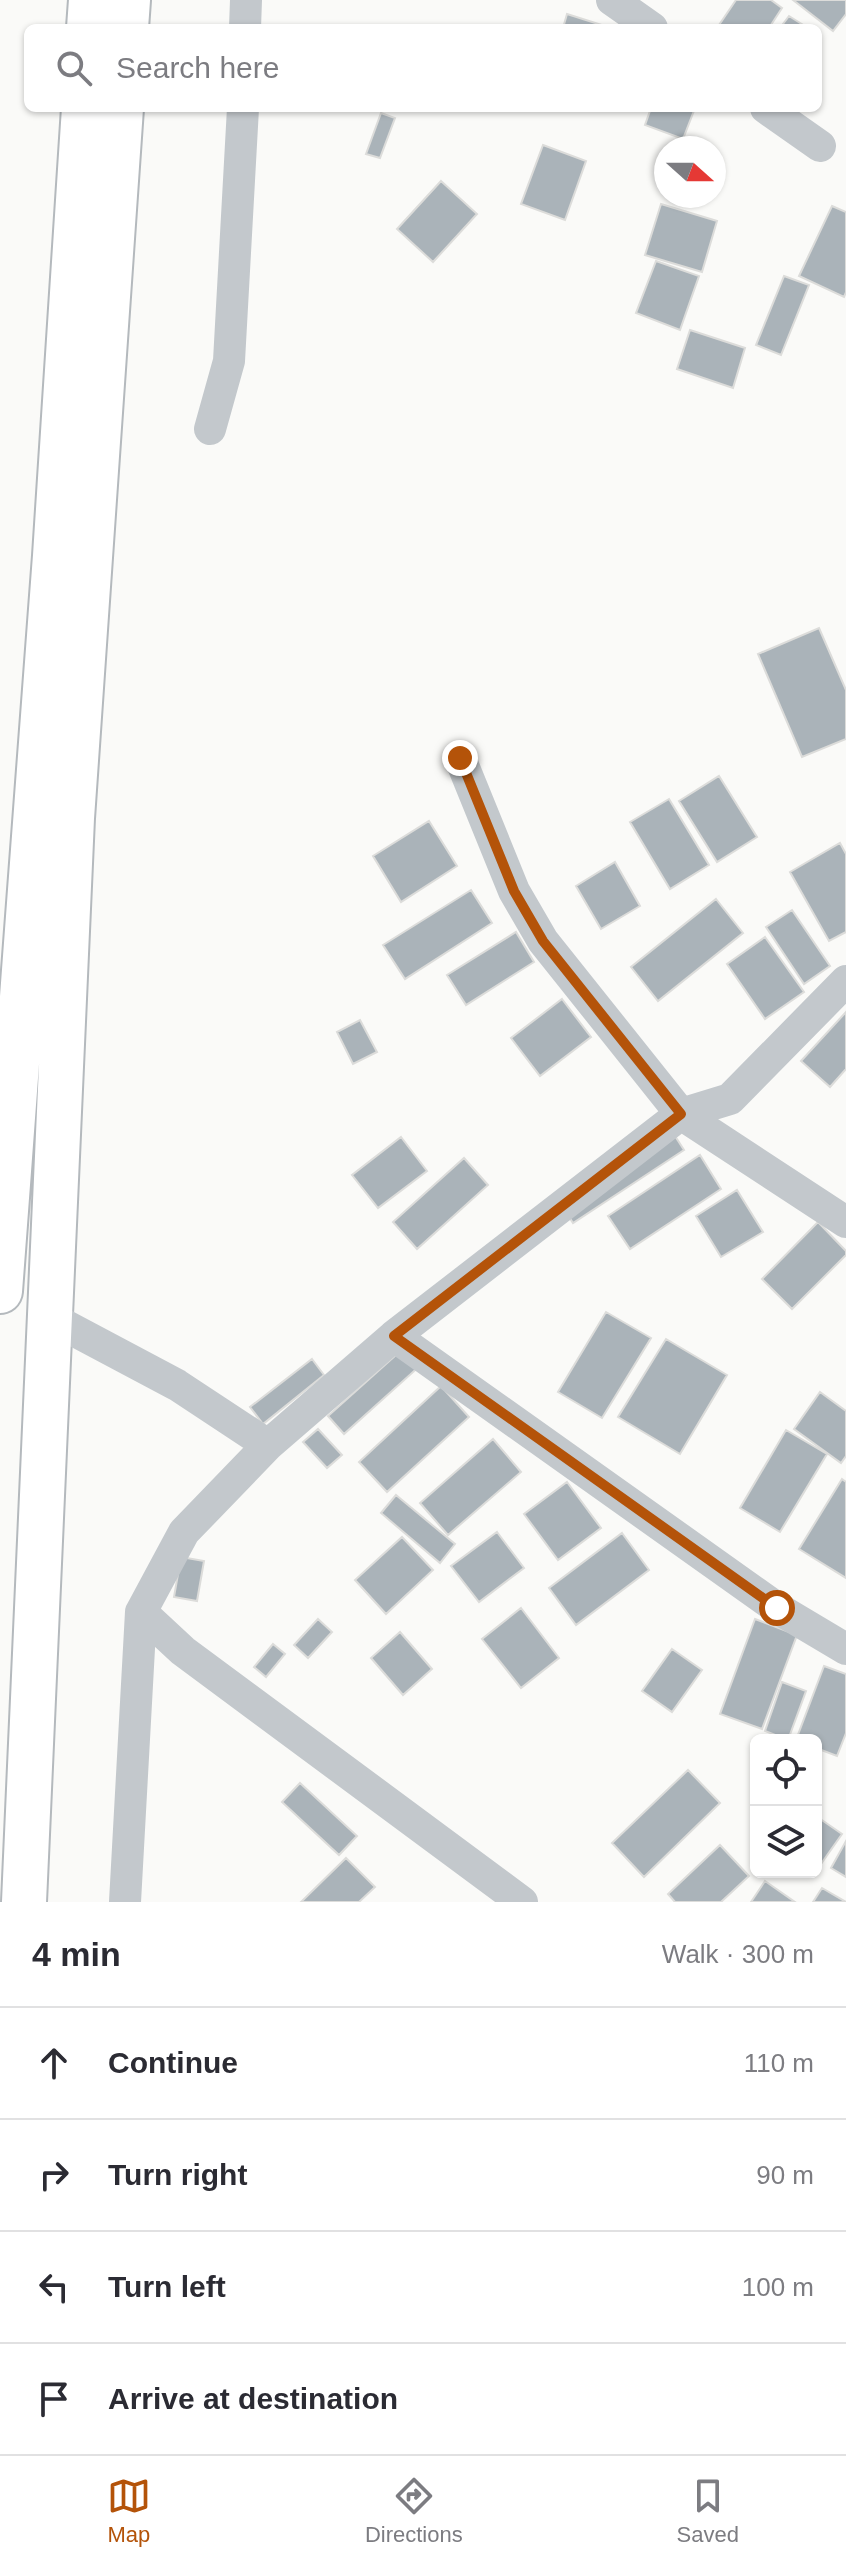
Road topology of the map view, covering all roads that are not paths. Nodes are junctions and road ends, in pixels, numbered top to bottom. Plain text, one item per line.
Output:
1 (91, 0) edge
2 (128, 0) edge
3 (246, 0) edge
4 (612, 0) edge
5 (89, 24) edge
6 (126, 24) edge
7 (245, 24) edge
8 (646, 24) edge
9 (84, 112) edge
10 (121, 112) edge
11 (243, 112) edge
12 (772, 112) edge
13 (820, 146) dead end
14 (210, 429) dead end
15 (460, 758) dead end
16 (53, 817) junction
17 (846, 981) edge
18 (681, 1114) junction
19 (846, 1222) edge
20 (0, 1291) edge
21 (49, 1317) junction
22 (394, 1336) junction
23 (268, 1445) junction
24 (141, 1612) junction
25 (846, 1649) edge
26 (24, 1902) edge
27 (125, 1902) edge
28 (522, 1902) edge

1 - 5 highway
2 - 6 highway
3 - 7 street
4 - 8 street
9 - 16 highway
10 - 16 highway
11 - 14 street
12 - 13 street
15 - 18 street
16 - 20 highway
16 - 21 highway
17 - 18 street
18 - 19 street
18 - 22 street
21 - 23 street
21 - 26 highway
22 - 23 street
22 - 25 street
23 - 24 street
24 - 27 street
24 - 28 street

